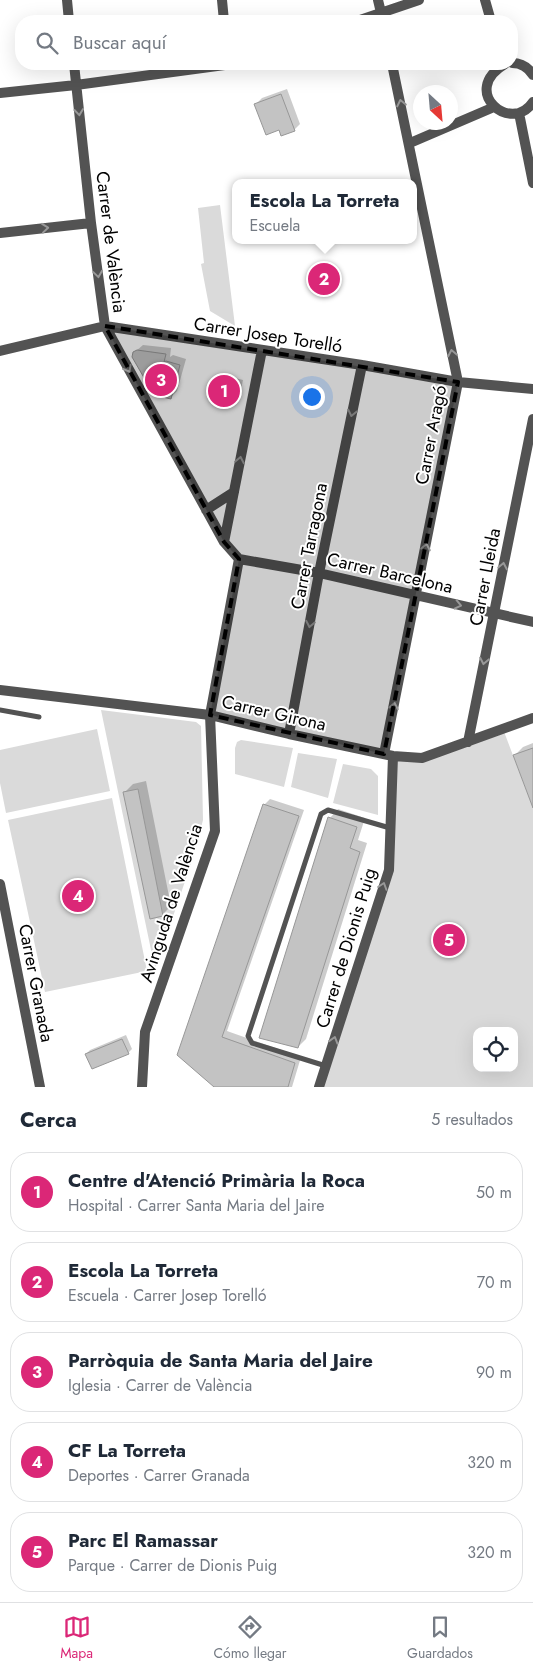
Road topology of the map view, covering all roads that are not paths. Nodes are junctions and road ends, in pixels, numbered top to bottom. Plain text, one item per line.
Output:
1 (67, 0) edge
2 (222, 0) edge
3 (378, 0) edge
4 (419, 0) edge
5 (484, 0) edge
6 (68, 15) edge
7 (223, 15) edge
8 (382, 15) edge
9 (386, 15) edge
10 (489, 15) edge
11 (518, 64) edge
12 (75, 70) edge
13 (186, 70) edge
14 (393, 70) edge
15 (494, 70) edge
16 (533, 75) edge
17 (76, 85) junction
18 (0, 93) edge
19 (533, 102) edge
20 (494, 107) junction
21 (519, 113) junction
22 (410, 143) junction
23 (533, 183) edge
24 (91, 223) junction
25 (0, 233) edge
26 (105, 326) junction
27 (262, 350) junction
28 (0, 351) edge
29 (362, 365) junction
30 (458, 382) junction
31 (533, 389) edge
32 (533, 420) edge
33 (234, 492) junction
34 (206, 510) junction
35 (224, 542) junction
36 (239, 559) junction
37 (319, 573) junction
38 (417, 595) junction
39 (494, 614) junction
40 (533, 622) edge
41 (0, 690) edge
42 (0, 710) edge
43 (210, 715) junction
44 (39, 718) dead end
45 (533, 718) edge
46 (289, 734) junction
47 (468, 742) junction
48 (389, 755) junction
49 (390, 828) junction
50 (0, 884) edge
51 (326, 1066) junction
52 (40, 1087) edge
53 (142, 1087) edge
54 (319, 1087) edge

1 - 6 street
2 - 7 street
3 - 8 street
4 - 9 street
5 - 10 street
11 - 16 street
12 - 17 street, Carrer de València
13 - 17 street
22 -> 14 street, Carrer Aragó
15 - 20 street
17 - 18 street
17 -> 24 street, Carrer de València
19 - 21 street
20 - 21 street
20 - 22 street
21 - 23 street
30 -> 22 street, Carrer Aragó
25 -> 24 street
24 -> 26 street, Carrer de València
26 - 27 street, Carrer Josep Torelló
26 - 28 street, Carrer Josep Torelló
26 -> 34 street, Carrer de València
27 - 29 street, Carrer Josep Torelló
33 -> 27 street
29 - 30 street, Carrer Josep Torelló
29 -> 37 street, Carrer Tarragona
30 - 31 street, Carrer Josep Torelló
38 -> 30 street, Carrer Aragó
39 -> 32 street, Carrer Lleida
33 - 34 street
33 - 35 street
34 - 35 street, Carrer de València
35 - 36 street, Carrer de València
36 - 37 street, Carrer Barcelona
36 - 43 street
37 - 38 street, Carrer Barcelona
37 -> 46 street, Carrer Tarragona
38 -> 39 street, Carrer Barcelona
48 -> 38 street, Carrer Aragó
39 - 40 street, Carrer Barcelona
39 -> 47 street, Carrer Lleida
41 - 43 street, Carrer Girona
42 - 44 lane
43 - 46 street, Carrer Girona
43 - 53 street, Avinguda de València
45 - 47 street, Carrer Girona
46 - 48 street, Carrer Girona
47 - 48 street, Carrer Girona
48 - 49 street, Carrer de Dionis Puig
51 -> 49 street, Carrer de Dionis Puig
49 - 51 lane
50 - 52 street, Carrer Granada
51 - 54 street, Carrer de Dionis Puig

